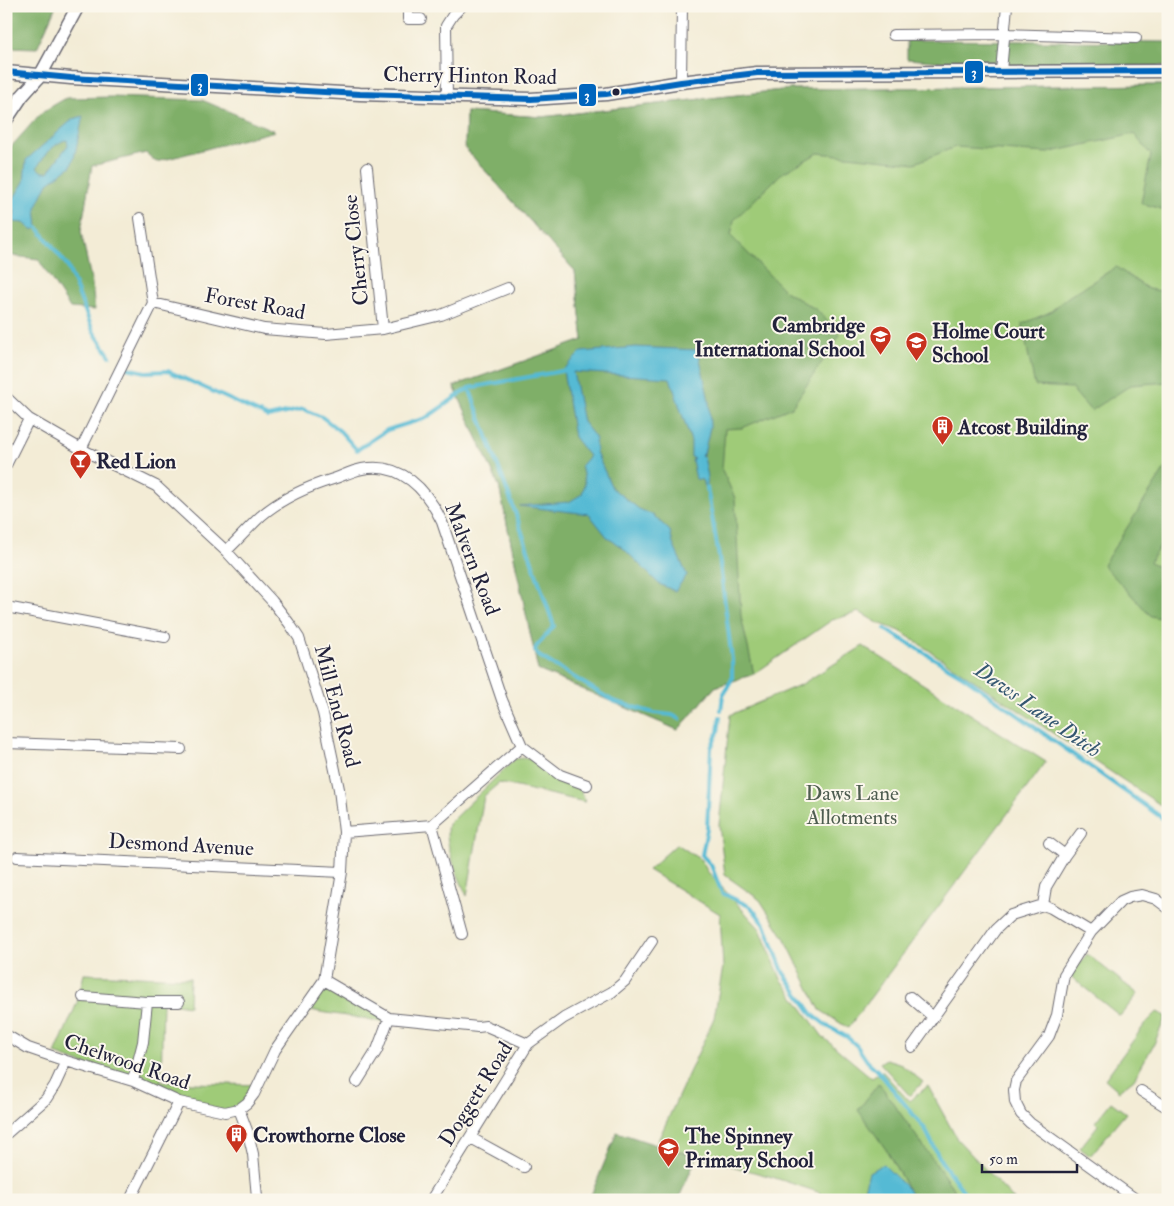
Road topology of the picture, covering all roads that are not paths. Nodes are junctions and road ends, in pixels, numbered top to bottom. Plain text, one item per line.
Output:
1 (78, 6) edge
2 (408, 6) edge
3 (462, 6) edge
4 (682, 6) edge
5 (1007, 6) edge
6 (421, 19) dead end
7 (1005, 34) junction
8 (893, 35) dead end
9 (1136, 38) dead end
10 (1001, 71) junction
11 (1168, 71) edge
12 (6, 72) edge
13 (40, 76) junction
14 (681, 82) junction
15 (447, 97) junction
16 (6, 120) edge
17 (367, 168) dead end
18 (140, 218) dead end
19 (508, 288) dead end
20 (153, 303) junction
21 (383, 329) junction
22 (6, 397) edge
23 (29, 419) junction
24 (81, 449) junction
25 (6, 465) edge
26 (226, 551) junction
27 (6, 607) edge
28 (165, 637) dead end
29 (6, 743) edge
30 (522, 746) junction
31 (180, 749) dead end
32 (587, 785) dead end
33 (432, 825) junction
34 (344, 832) junction
35 (1081, 833) dead end
36 (1049, 843) dead end
37 (1065, 855) junction
38 (17, 857) dead end
39 (342, 872) junction
40 (1043, 904) junction
41 (1168, 908) edge
42 (1091, 932) junction
43 (462, 934) dead end
44 (652, 941) dead end
45 (324, 980) junction
46 (83, 997) dead end
47 (910, 998) dead end
48 (147, 1002) junction
49 (179, 1002) dead end
50 (933, 1017) junction
51 (389, 1018) junction
52 (6, 1036) edge
53 (528, 1044) junction
54 (912, 1047) dead end
55 (66, 1061) junction
56 (133, 1081) junction
57 (357, 1082) dead end
58 (1141, 1091) dead end
59 (179, 1102) junction
60 (1168, 1108) edge
61 (238, 1109) junction
62 (6, 1134) edge
63 (471, 1138) junction
64 (524, 1167) dead end
65 (259, 1199) edge
66 (130, 1200) edge
67 (432, 1200) edge
68 (1137, 1200) edge

1 - 13 street
2 - 6 street
3 - 15 street
4 - 14 street
5 - 7 street
7 - 8 street
7 - 9 street
7 - 10 street
10 - 11 street, Cherry Hinton Road
10 - 14 street, Cherry Hinton Road
12 - 13 street, Cherry Hinton Road
13 - 15 street, Cherry Hinton Road
13 - 16 street
14 - 15 street, Cherry Hinton Road
17 - 21 street, Cherry Close
18 - 20 street
19 - 21 street, Forest Road
20 - 21 street, Forest Road
20 - 24 street
22 - 23 street, Mill End Road
23 - 24 street, Mill End Road
23 - 25 street
24 - 26 street, Mill End Road
26 - 30 street, Malvern Road
26 - 34 street, Mill End Road
27 - 28 street
29 - 31 street
30 - 32 street, Malvern Road
30 - 33 street
33 - 34 street
33 - 43 street
34 - 39 street, Mill End Road
35 - 37 street
36 - 37 street
37 - 40 street
38 - 39 street, Desmond Avenue
39 - 45 street, Mill End Road
40 - 42 street
40 - 50 street
41 - 42 street
42 - 68 street
44 - 53 street, Doggett Road
45 - 51 street
45 - 61 street, Mill End Road
46 - 48 street
47 - 50 street
48 - 49 street
48 - 56 street
50 - 54 street
51 - 53 street
51 - 57 street
52 - 55 street, Chelwood Road
53 - 63 street, Doggett Road
55 - 56 street, Chelwood Road
55 - 62 street
56 - 59 street, Chelwood Road
58 - 60 street
59 - 61 street, Chelwood Road
59 - 66 street
61 - 65 street
63 - 64 street
63 - 67 street, Doggett Road

